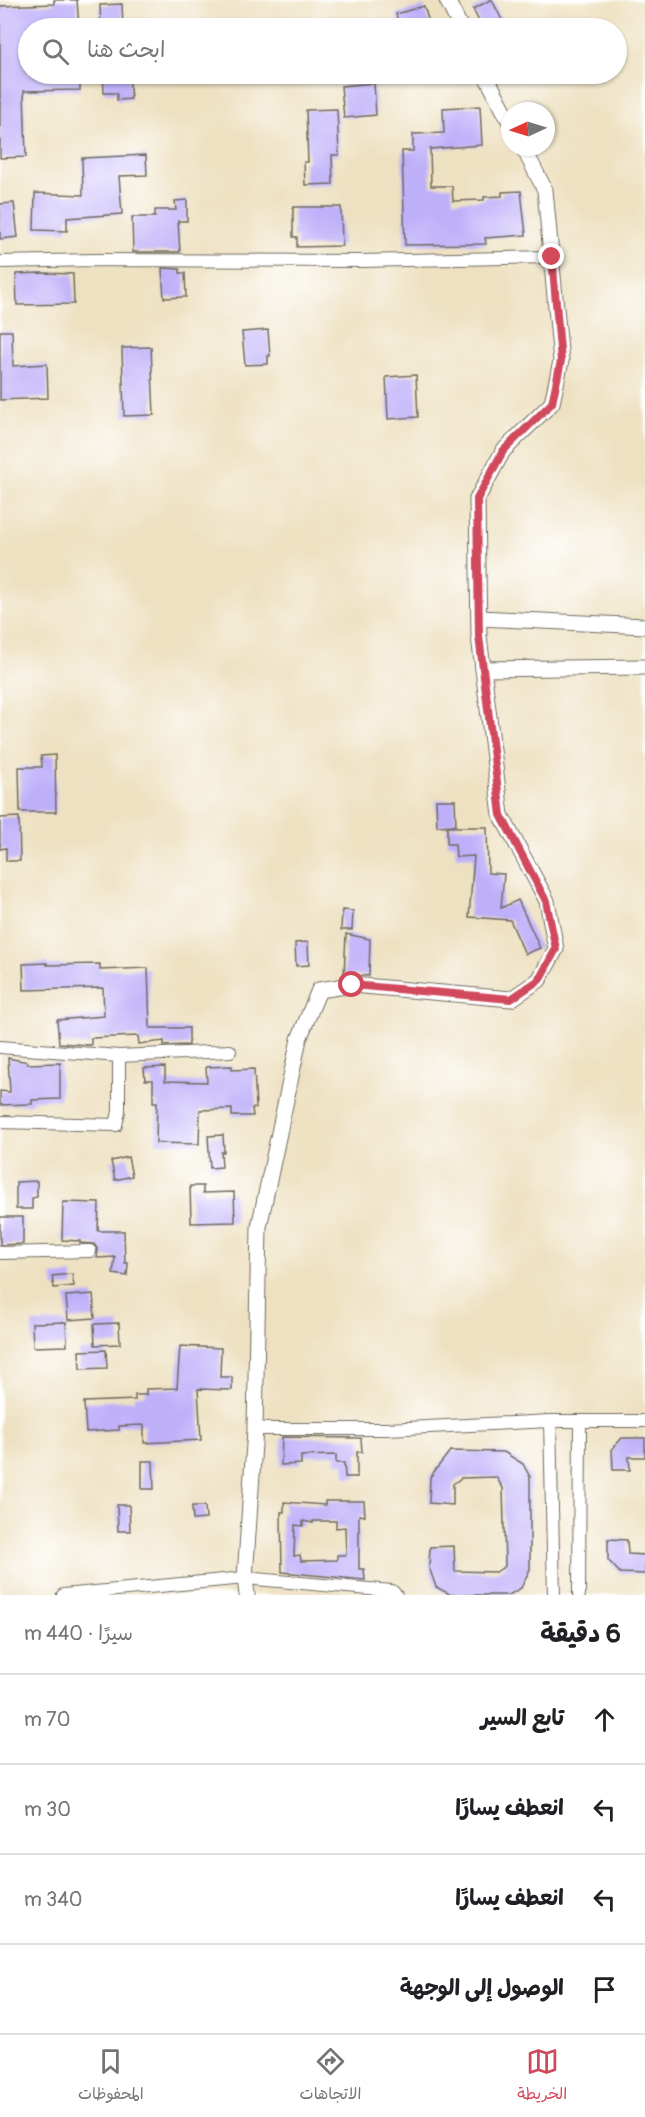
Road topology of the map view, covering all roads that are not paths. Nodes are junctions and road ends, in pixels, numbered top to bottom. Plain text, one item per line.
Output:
1 (447, 0) edge
2 (456, 18) edge
3 (490, 84) edge
4 (501, 105) edge
5 (528, 156) edge
6 (552, 257) junction
7 (0, 262) edge
8 (479, 618) junction
9 (645, 626) edge
10 (645, 667) edge
11 (483, 669) junction
12 (0, 1047) edge
13 (230, 1051) dead end
14 (118, 1056) junction
15 (0, 1122) edge
16 (90, 1251) dead end
17 (0, 1253) edge
18 (549, 1421) junction
19 (580, 1421) junction
20 (645, 1421) edge
21 (255, 1430) junction
22 (245, 1578) junction
23 (63, 1595) edge
24 (247, 1595) edge
25 (396, 1595) edge
26 (554, 1595) edge
27 (579, 1595) edge

1 - 2 street
3 - 4 street
5 - 6 street
6 - 7 street
6 - 8 street
8 - 9 street
8 - 11 street
10 - 11 street
11 - 21 street
12 - 14 street
13 - 14 street
14 - 15 street
16 - 17 street
18 - 19 street
18 - 21 street
18 - 26 street
19 - 20 street
19 - 27 street
21 - 22 street
22 - 23 street
22 - 24 street
22 - 25 street

